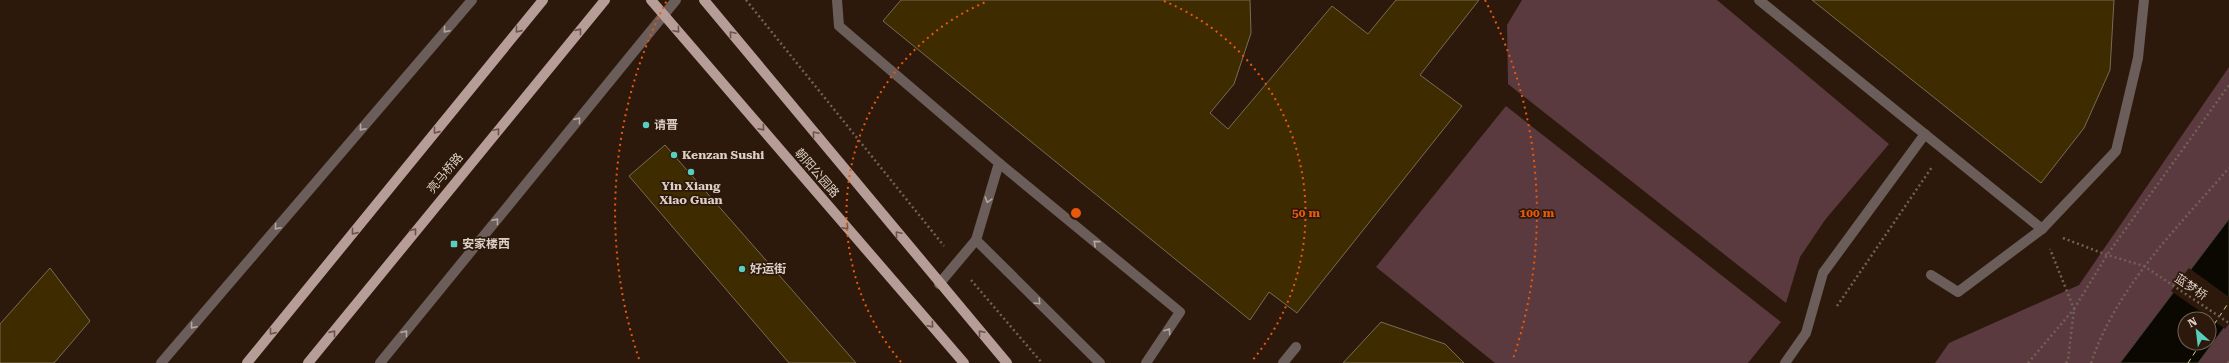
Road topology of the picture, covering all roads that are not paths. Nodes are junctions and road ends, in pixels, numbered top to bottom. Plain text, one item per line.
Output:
1 (472, 0) edge
2 (543, 0) edge
3 (604, 0) edge
4 (652, 0) edge
5 (676, 0) edge
6 (704, 0) edge
7 (837, 0) edge
8 (1759, 0) edge
9 (2144, 0) edge
10 (664, 15) junction
11 (1925, 134) junction
12 (999, 163) junction
13 (2042, 230) junction
14 (976, 240) junction
15 (1931, 275) dead end
16 (939, 284) junction
17 (1296, 347) dead end
18 (161, 363) edge
19 (247, 363) edge
20 (308, 363) edge
21 (380, 363) edge
22 (964, 363) edge
23 (1007, 363) edge
24 (1100, 363) edge
25 (1146, 363) edge
26 (1283, 363) edge
27 (1785, 363) edge

1 -> 18 street
2 -> 19 main road
20 -> 3 main road, 亮马桥路
4 - 10 main road, 朝阳公园路
5 - 10 street
16 -> 6 main road, 朝阳公园路
7 - 12 street
8 - 11 street
9 - 13 street
21 -> 10 street
10 -> 22 main road, 朝阳公园路
11 - 13 street
11 - 27 street
12 -> 14 street
25 -> 12 street
13 - 15 street
14 - 16 street
14 -> 24 street
23 -> 16 main road, 朝阳公园路
17 - 26 street

